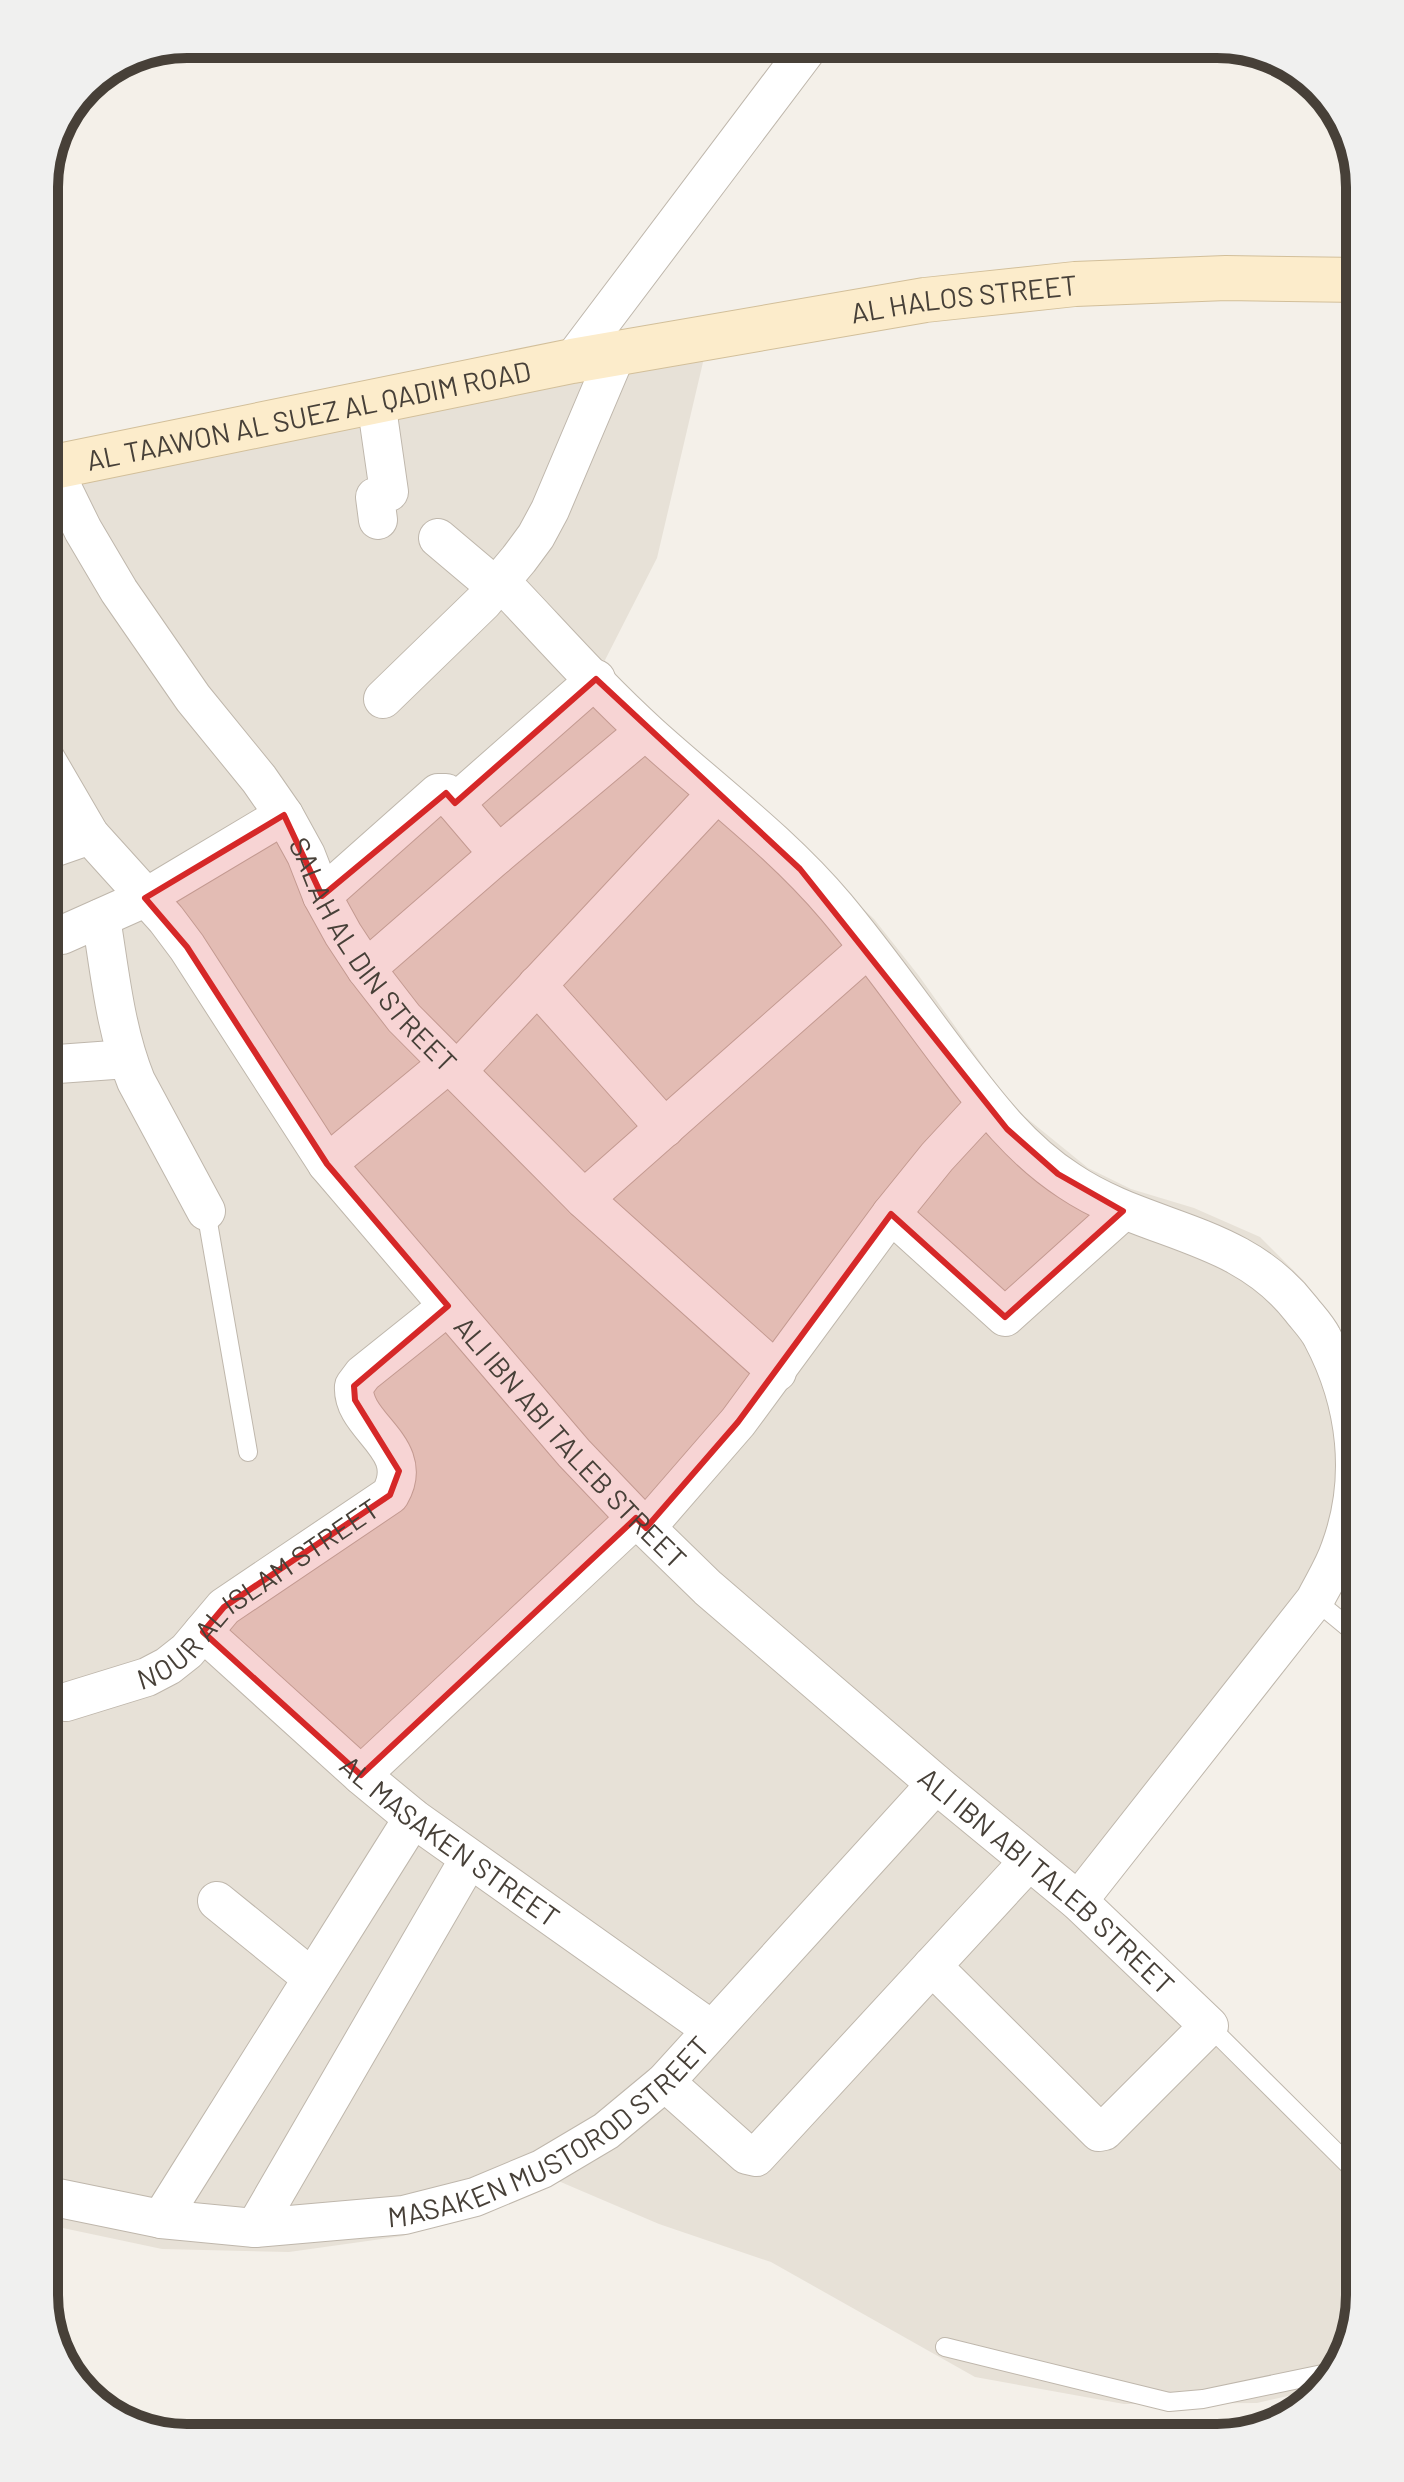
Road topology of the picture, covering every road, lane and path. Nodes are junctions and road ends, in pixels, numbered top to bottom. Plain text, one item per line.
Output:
1 (800, 58) edge
2 (1346, 280) edge
3 (617, 352) junction
4 (572, 361) junction
5 (376, 401) junction
6 (58, 466) edge
7 (58, 486) edge
8 (378, 520) dead end
9 (438, 538) dead end
10 (498, 585) junction
11 (596, 679) junction
12 (383, 699) dead end
13 (645, 731) junction
14 (58, 780) edge
15 (716, 794) junction
16 (455, 803) junction
17 (284, 815) junction
18 (90, 835) junction
19 (58, 846) edge
20 (496, 856) junction
21 (322, 896) junction
22 (145, 898) junction
23 (101, 918) junction
24 (62, 935) dead end
25 (868, 948) junction
26 (366, 969) junction
27 (537, 985) junction
28 (127, 1059) junction
29 (58, 1064) edge
30 (453, 1067) junction
31 (986, 1104) junction
32 (665, 1128) junction
33 (327, 1164) junction
34 (584, 1199) junction
35 (206, 1211) joint
36 (1123, 1211) junction
37 (891, 1214) junction
38 (448, 1306) junction
39 (777, 1372) junction
40 (1346, 1395) edge
41 (248, 1452) dead end
42 (641, 1523) junction
43 (1346, 1527) edge
44 (1315, 1600) junction
45 (1346, 1625) edge
46 (203, 1632) junction
47 (66, 1702) dead end
48 (361, 1775) junction
49 (936, 1784) junction
50 (413, 1818) junction
51 (469, 1859) junction
52 (1029, 1861) junction
53 (217, 1901) dead end
54 (1078, 1901) junction
55 (932, 1966) junction
56 (312, 1978) junction
57 (1209, 2026) junction
58 (712, 2030) junction
59 (665, 2082) junction
60 (1346, 2162) edge
61 (58, 2198) edge
62 (161, 2219) junction
63 (255, 2228) junction
64 (945, 2347) dead end
65 (1318, 2375) edge

1 - 4 street
2 - 3 street, AL HALOS STREET
3 - 4 street, AL HALOS STREET
3 - 10 street
4 - 5 street, AL TAAWON AL SUEZ AL QADIM ROAD
5 - 6 street, AL TAAWON AL SUEZ AL QADIM ROAD
5 - 8 street
7 - 17 street, SALAH AL DIN STREET
9 - 10 street
10 - 11 street
10 - 12 street
11 - 13 street
11 - 16 street
13 - 15 street
13 - 20 street
14 - 18 street, ALI IBN ABI TALEB STREET
15 - 25 street
15 - 27 street
16 - 20 street
16 - 21 street
17 - 21 street, SALAH AL DIN STREET
17 - 22 street
18 - 19 street
18 - 22 street, ALI IBN ABI TALEB STREET
20 - 26 street
21 - 26 street, SALAH AL DIN STREET
22 - 23 street
22 - 33 street, ALI IBN ABI TALEB STREET
23 - 24 street
23 - 28 street
25 - 31 street
25 - 32 street
26 - 30 street, SALAH AL DIN STREET
27 - 30 street
27 - 32 street
28 - 29 street
28 - 35 street
30 - 33 street
30 - 34 street, SALAH AL DIN STREET
31 - 36 street
31 - 37 street
32 - 34 street
33 - 38 street, ALI IBN ABI TALEB STREET
34 - 39 street, SALAH AL DIN STREET
35 - 41 lane
36 - 37 street
36 - 40 street
37 - 39 street
38 - 42 street, ALI IBN ABI TALEB STREET
38 - 46 street, NOUR AL ISLAM STREET
39 - 42 street
42 - 48 street
42 - 49 street, ALI IBN ABI TALEB STREET
43 - 44 street
44 - 45 lane
44 - 54 street
46 - 47 street, NOUR AL ISLAM STREET
46 - 48 street, AL MASAKEN STREET
48 - 50 street, AL MASAKEN STREET
49 - 52 street, ALI IBN ABI TALEB STREET
49 - 58 street, MASAKEN MUSTOROD STREET
50 - 51 street, AL MASAKEN STREET
50 - 56 street
51 - 58 street, AL MASAKEN STREET
51 - 63 street
52 - 54 street, ALI IBN ABI TALEB STREET
52 - 55 street
53 - 56 street
54 - 57 street, ALI IBN ABI TALEB STREET
55 - 57 street
55 - 59 street
56 - 62 street
57 - 60 lane
58 - 59 street, MASAKEN MUSTOROD STREET
59 - 63 street, MASAKEN MUSTOROD STREET
61 - 62 street, MASAKEN MUSTOROD STREET
62 - 63 street, MASAKEN MUSTOROD STREET
64 - 65 lane

